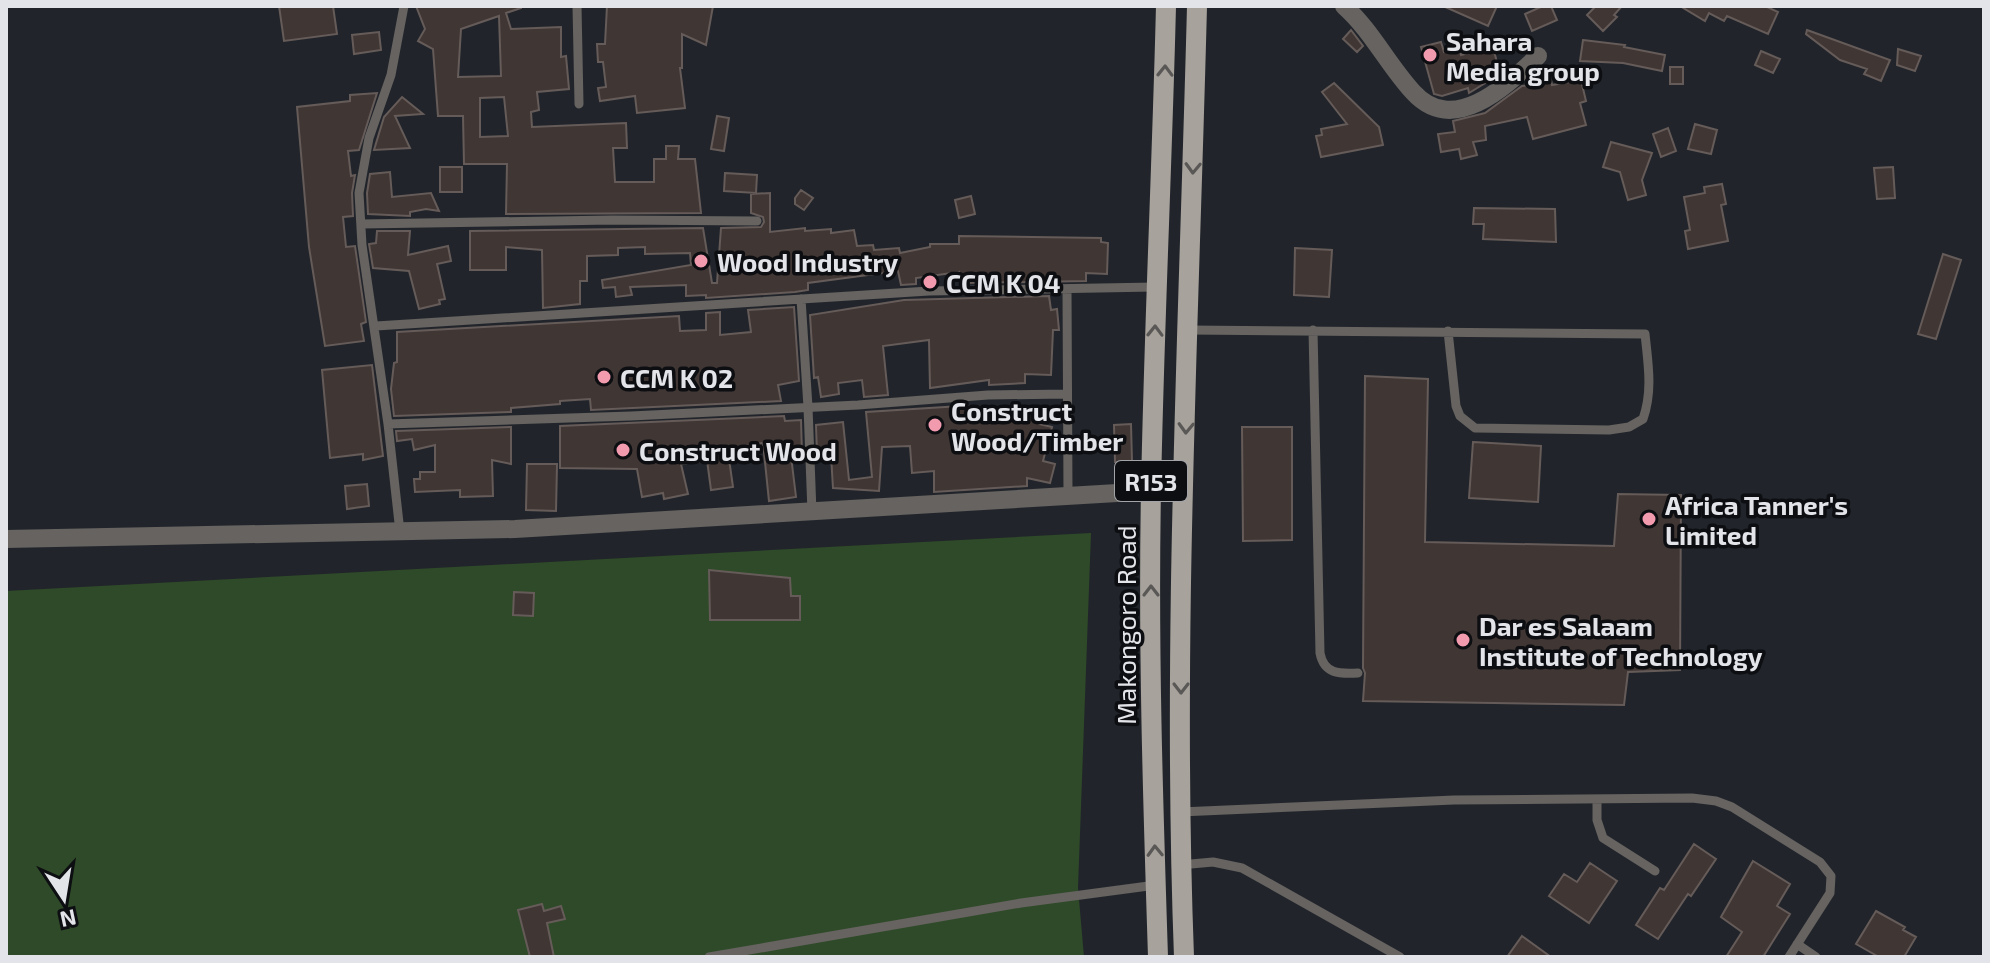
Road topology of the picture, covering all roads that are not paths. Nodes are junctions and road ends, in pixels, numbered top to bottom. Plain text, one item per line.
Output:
1 (404, 6) edge
2 (577, 6) edge
3 (1166, 6) edge
4 (1197, 6) edge
5 (1344, 6) edge
6 (1538, 56) dead end
7 (579, 104) dead end
8 (757, 221) dead end
9 (361, 224) junction
10 (1155, 287) junction
11 (1067, 289) junction
12 (801, 299) junction
13 (376, 326) junction
14 (1188, 330) junction
15 (1313, 330) junction
16 (1448, 331) junction
17 (1067, 394) junction
18 (808, 407) junction
19 (388, 424) junction
20 (1151, 491) junction
21 (1068, 495) junction
22 (812, 512) junction
23 (400, 532) junction
24 (6, 539) edge
25 (1358, 673) dead end
26 (1597, 799) junction
27 (1180, 812) junction
28 (1180, 865) junction
29 (1655, 871) dead end
30 (1156, 885) junction
31 (1797, 944) junction
32 (709, 957) edge
33 (1158, 957) edge
34 (1184, 957) edge
35 (1400, 957) edge
36 (1789, 957) edge
37 (1816, 957) edge

1 - 9 lane
2 - 7 lane
10 -> 3 main road, Makongoro Road / R153
4 -> 14 main road, R153
5 - 6 street
8 - 9 lane
9 - 13 lane
10 - 11 lane
20 -> 10 main road, Makongoro Road / R153
11 - 12 lane
11 - 17 lane
12 - 13 lane
12 - 18 lane
13 - 19 lane
14 - 15 lane
14 -> 27 main road, R153
15 - 16 lane
15 - 25 lane
16 - 16 lane
17 - 18 lane
17 - 21 lane
18 - 19 lane
18 - 22 lane
19 - 23 lane
20 - 21 street
30 -> 20 main road, Makongoro Road / R153
21 - 22 street
22 - 23 street
23 - 24 street
26 - 27 lane
26 - 29 lane
26 - 31 lane
27 - 28 main road, R153
28 - 34 main road, R153
28 - 35 lane
30 - 32 lane
30 - 33 main road, Makongoro Road / R153
31 - 36 lane
31 - 37 lane

